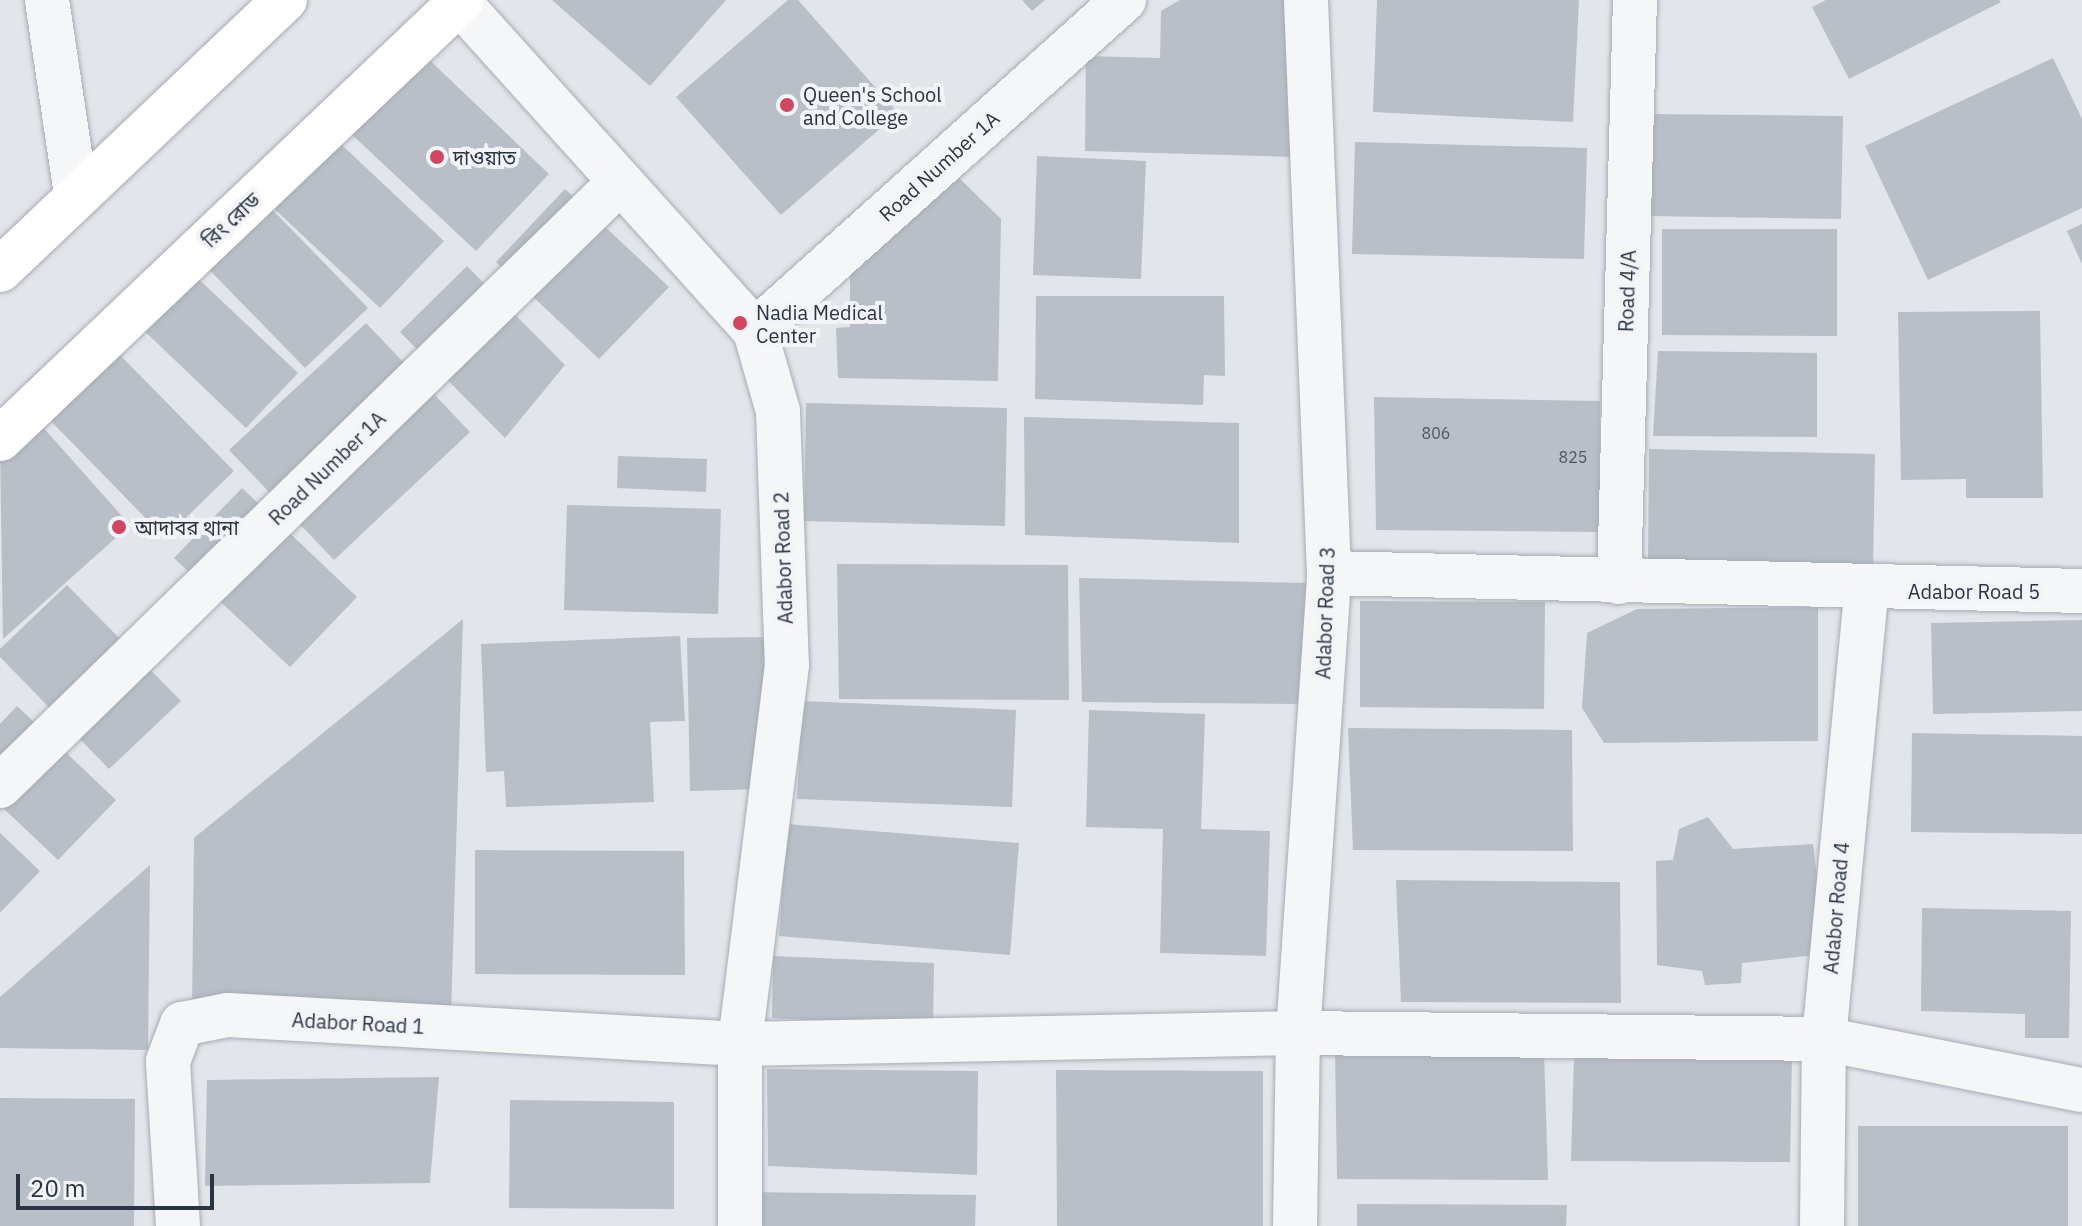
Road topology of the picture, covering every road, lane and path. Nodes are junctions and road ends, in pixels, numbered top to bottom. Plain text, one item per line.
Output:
1 (47, 0) edge
2 (285, 0) edge
3 (1124, 0) edge
4 (1306, 0) edge
5 (1635, 0) edge
6 (459, 2) edge
7 (619, 183) junction
8 (76, 195) junction
9 (0, 270) edge
10 (755, 331) junction
11 (0, 439) edge
12 (1329, 573) junction
13 (1619, 582) junction
14 (1866, 591) junction
15 (2082, 591) edge
16 (0, 786) edge
17 (1298, 1033) junction
18 (1824, 1039) junction
19 (740, 1044) junction
20 (2082, 1090) edge
21 (178, 1226) edge
22 (740, 1226) edge
23 (1295, 1226) edge
24 (1822, 1226) edge

1 - 8 street
2 - 8 main road
3 - 10 street, Road Number 1A
4 - 12 street, Adabor Road 3
5 - 13 street, Road 4/A
6 - 7 street, Adabor Road 2
6 - 11 main road, রিং রোড
7 - 10 street, Adabor Road 2
7 - 16 street, Road Number 1A
8 - 9 main road
10 - 19 street, Adabor Road 2
12 - 13 street, Adabor Road 5
12 - 17 street, Adabor Road 3
13 - 14 street, Adabor Road 5
14 - 15 street, Adabor Road 5
14 - 18 street, Adabor Road 4
17 - 18 street
17 - 19 street
17 - 23 street, Adabor Road 3
18 - 20 street
18 - 24 street, Adabor Road 4
19 - 21 street, Adabor Road 1
19 - 22 street, Adabor Road 2

